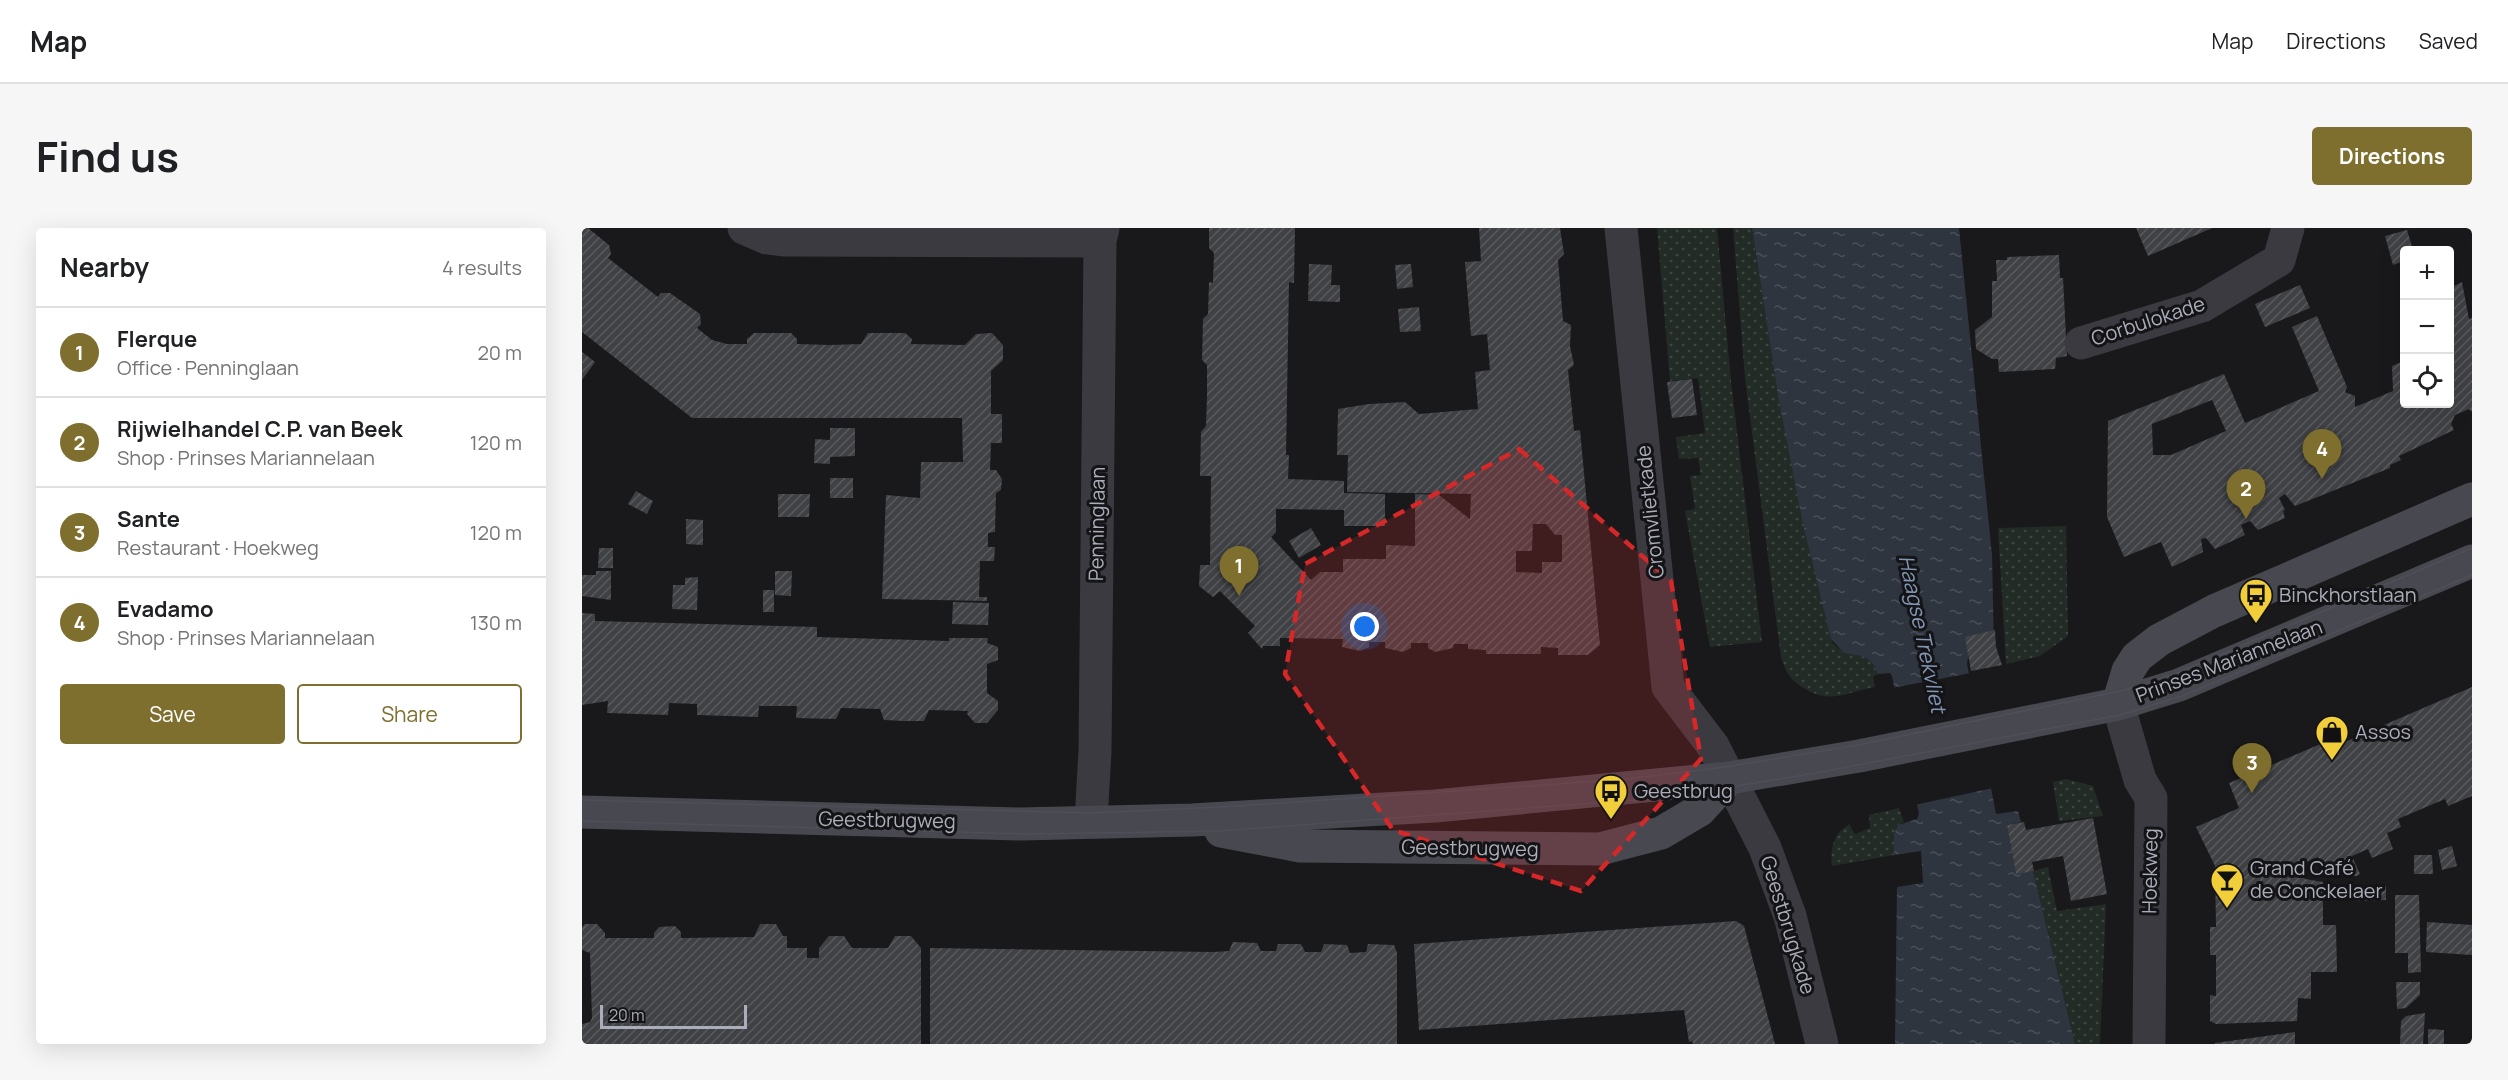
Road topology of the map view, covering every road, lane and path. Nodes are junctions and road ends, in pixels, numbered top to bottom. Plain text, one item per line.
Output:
1 (744, 228) edge
2 (1621, 228) edge
3 (2288, 228) edge
4 (1101, 234) edge
5 (2081, 343) dead end
6 (2472, 499) edge
7 (2472, 561) edge
8 (2118, 704) junction
9 (1859, 756) joint
10 (1729, 778) junction
11 (582, 812) edge
12 (1192, 820) junction
13 (1091, 821) junction
14 (1822, 1044) edge
15 (2149, 1044) edge

1 - 4 street
2 - 10 street, Cromvlietkade
3 - 5 street, Corbulokade
4 - 13 street, Penninglaan
6 - 8 street, Prinses Mariannelaan
7 - 8 street, Prinses Mariannelaan
8 - 9 street, Prinses Mariannelaan
8 - 15 street, Hoekweg
9 - 10 street, Geestbrugweg
10 - 12 street, Geestbrugweg
10 - 12 street, Geestbrugweg
10 - 14 street, Geestbrugkade
11 - 13 street, Geestbrugweg
12 - 13 street, Geestbrugweg

